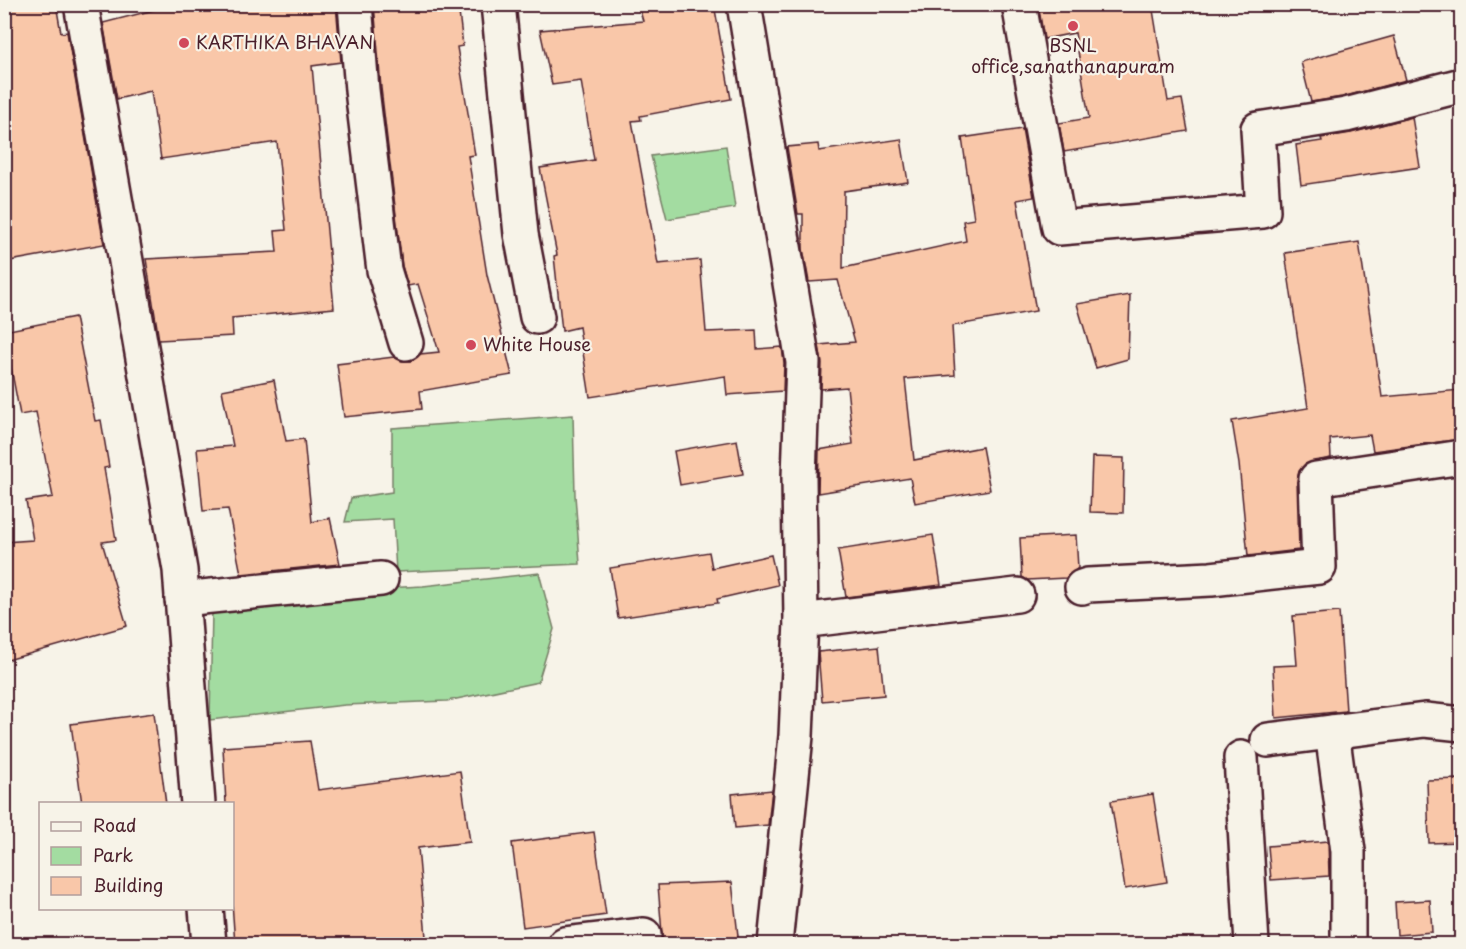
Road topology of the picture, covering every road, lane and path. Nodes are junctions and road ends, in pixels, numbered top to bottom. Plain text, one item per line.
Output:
1 (81, 4) edge
2 (355, 4) edge
3 (498, 4) edge
4 (744, 4) edge
5 (1019, 4) edge
6 (1461, 85) edge
7 (537, 317) dead end
8 (406, 343) dead end
9 (1461, 457) edge
10 (381, 579) dead end
11 (1082, 587) dead end
12 (1017, 595) dead end
13 (182, 599) junction
14 (801, 621) junction
15 (1461, 724) edge
16 (1332, 732) junction
17 (1269, 740) dead end
18 (1241, 759) dead end
19 (198, 802) edge
20 (206, 910) edge
21 (644, 935) dead end
22 (209, 945) edge
23 (564, 945) edge
24 (775, 945) edge
25 (1252, 945) edge
26 (1348, 945) edge

1 - 13 street
2 - 8 street
3 - 7 street
4 - 14 street
5 - 6 street
9 - 11 street
10 - 13 street
12 - 14 street
13 - 19 street
14 - 24 street
15 - 16 street
16 - 17 street
16 - 26 street
18 - 25 street
20 - 22 street
21 - 23 street

